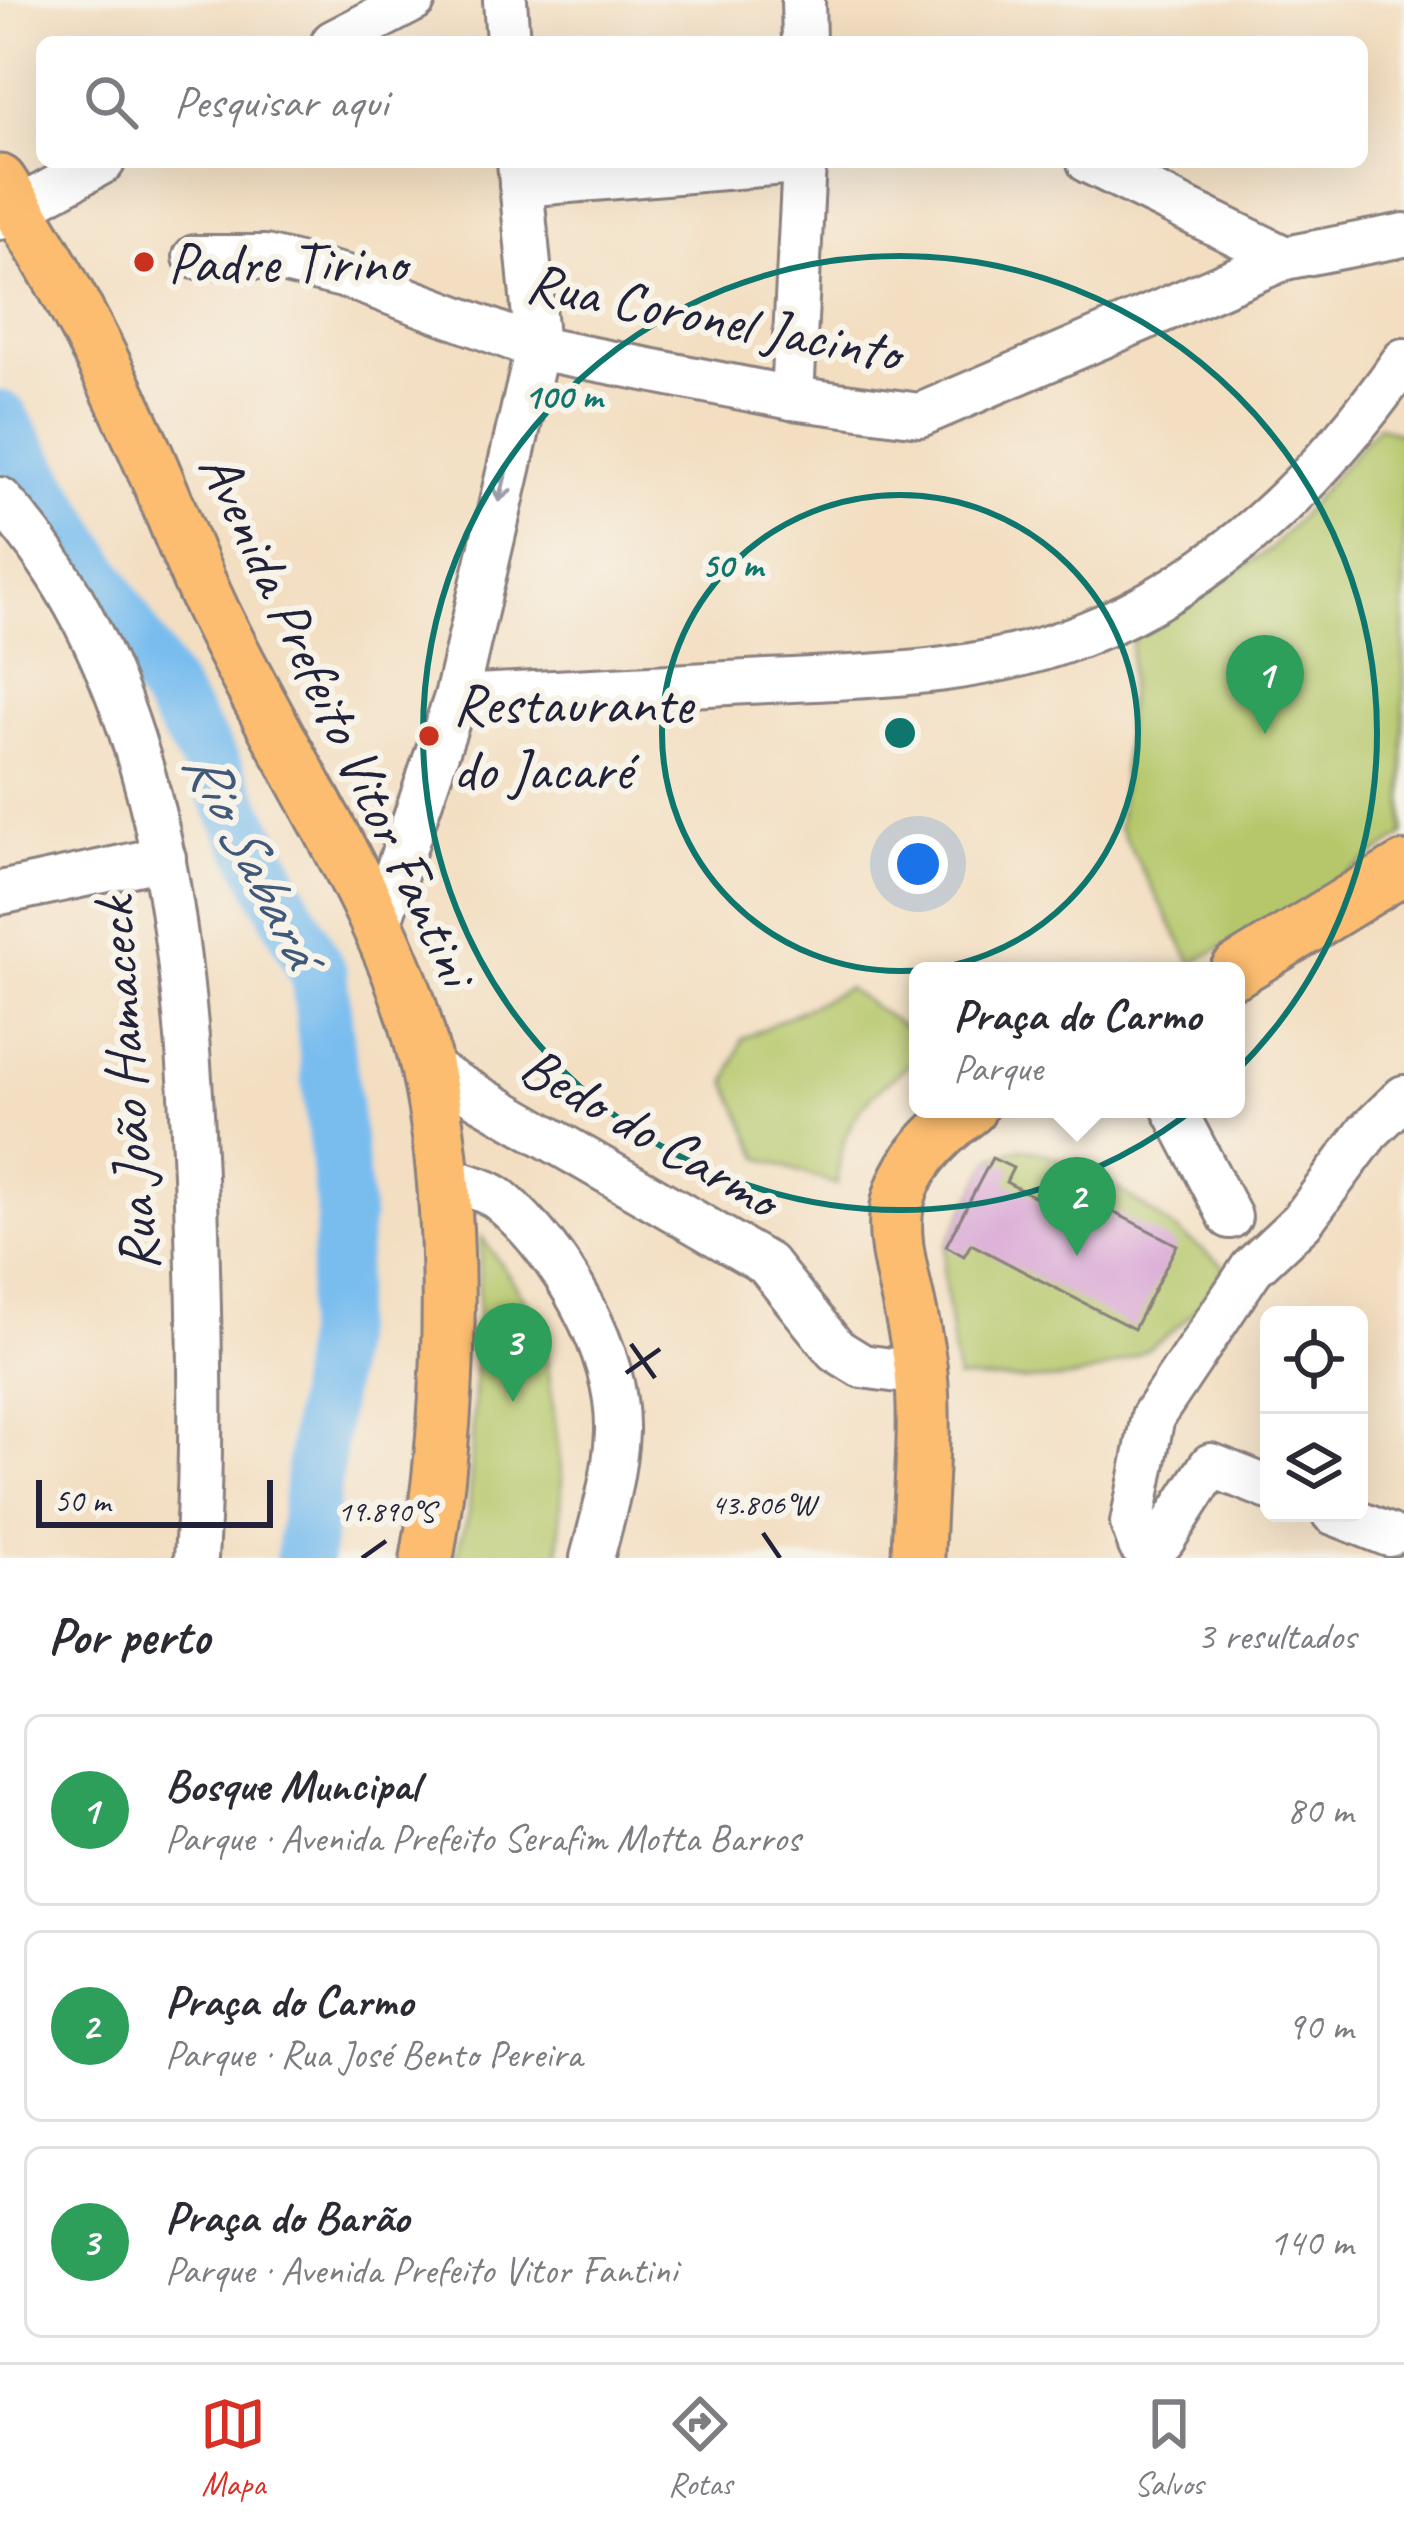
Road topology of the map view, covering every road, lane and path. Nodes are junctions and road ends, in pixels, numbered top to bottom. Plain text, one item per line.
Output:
1 (414, 0) edge
2 (505, 0) edge
3 (803, 0) edge
4 (345, 36) edge
5 (508, 36) edge
6 (804, 36) edge
7 (88, 168) edge
8 (660, 168) edge
9 (801, 168) edge
10 (1101, 168) edge
11 (520, 174) edge
12 (6, 202) edge
13 (1404, 235) edge
14 (195, 257) dead end
15 (1285, 258) junction
16 (537, 348) junction
17 (1404, 360) edge
18 (792, 398) junction
19 (0, 499) edge
20 (456, 697) junction
21 (164, 858) junction
22 (1404, 868) edge
23 (0, 893) edge
24 (378, 927) junction
25 (1245, 965) edge
26 (426, 1067) junction
27 (1404, 1097) edge
28 (958, 1118) edge
29 (1179, 1118) edge
30 (440, 1178) junction
31 (1230, 1217) dead end
32 (921, 1374) junction
33 (1260, 1484) edge
34 (1355, 1522) edge
35 (1390, 1536) edge
36 (196, 1558) edge
37 (427, 1558) edge
38 (592, 1558) edge
39 (919, 1558) edge

1 - 4 street
2 - 5 street
3 - 6 street
7 - 12 street
8 - 11 street
9 - 18 street
10 - 15 street
11 - 16 street
12 - 24 main road, Avenida Prefeito Vitor Fantini
13 - 15 street, Rua Coronel Jacinto
14 - 16 street, Rua Coronel Jacinto
15 - 18 street, Rua Coronel Jacinto
16 - 18 street, Rua Coronel Jacinto
16 -> 20 street
17 - 20 street
19 - 21 street, Rua João Hamaceck
20 - 24 street
21 - 23 street
21 - 36 street, Rua João Hamaceck
22 - 25 main road
24 - 26 main road, Avenida Prefeito Vitor Fantini
26 - 30 main road, Avenida Prefeito Vitor Fantini
26 - 32 street, Bedo do Carmo
27 - 33 street
28 - 32 main road
29 - 31 street
30 - 37 main road, Avenida Prefeito Vitor Fantini
30 - 38 street
32 - 39 main road
34 - 35 street

